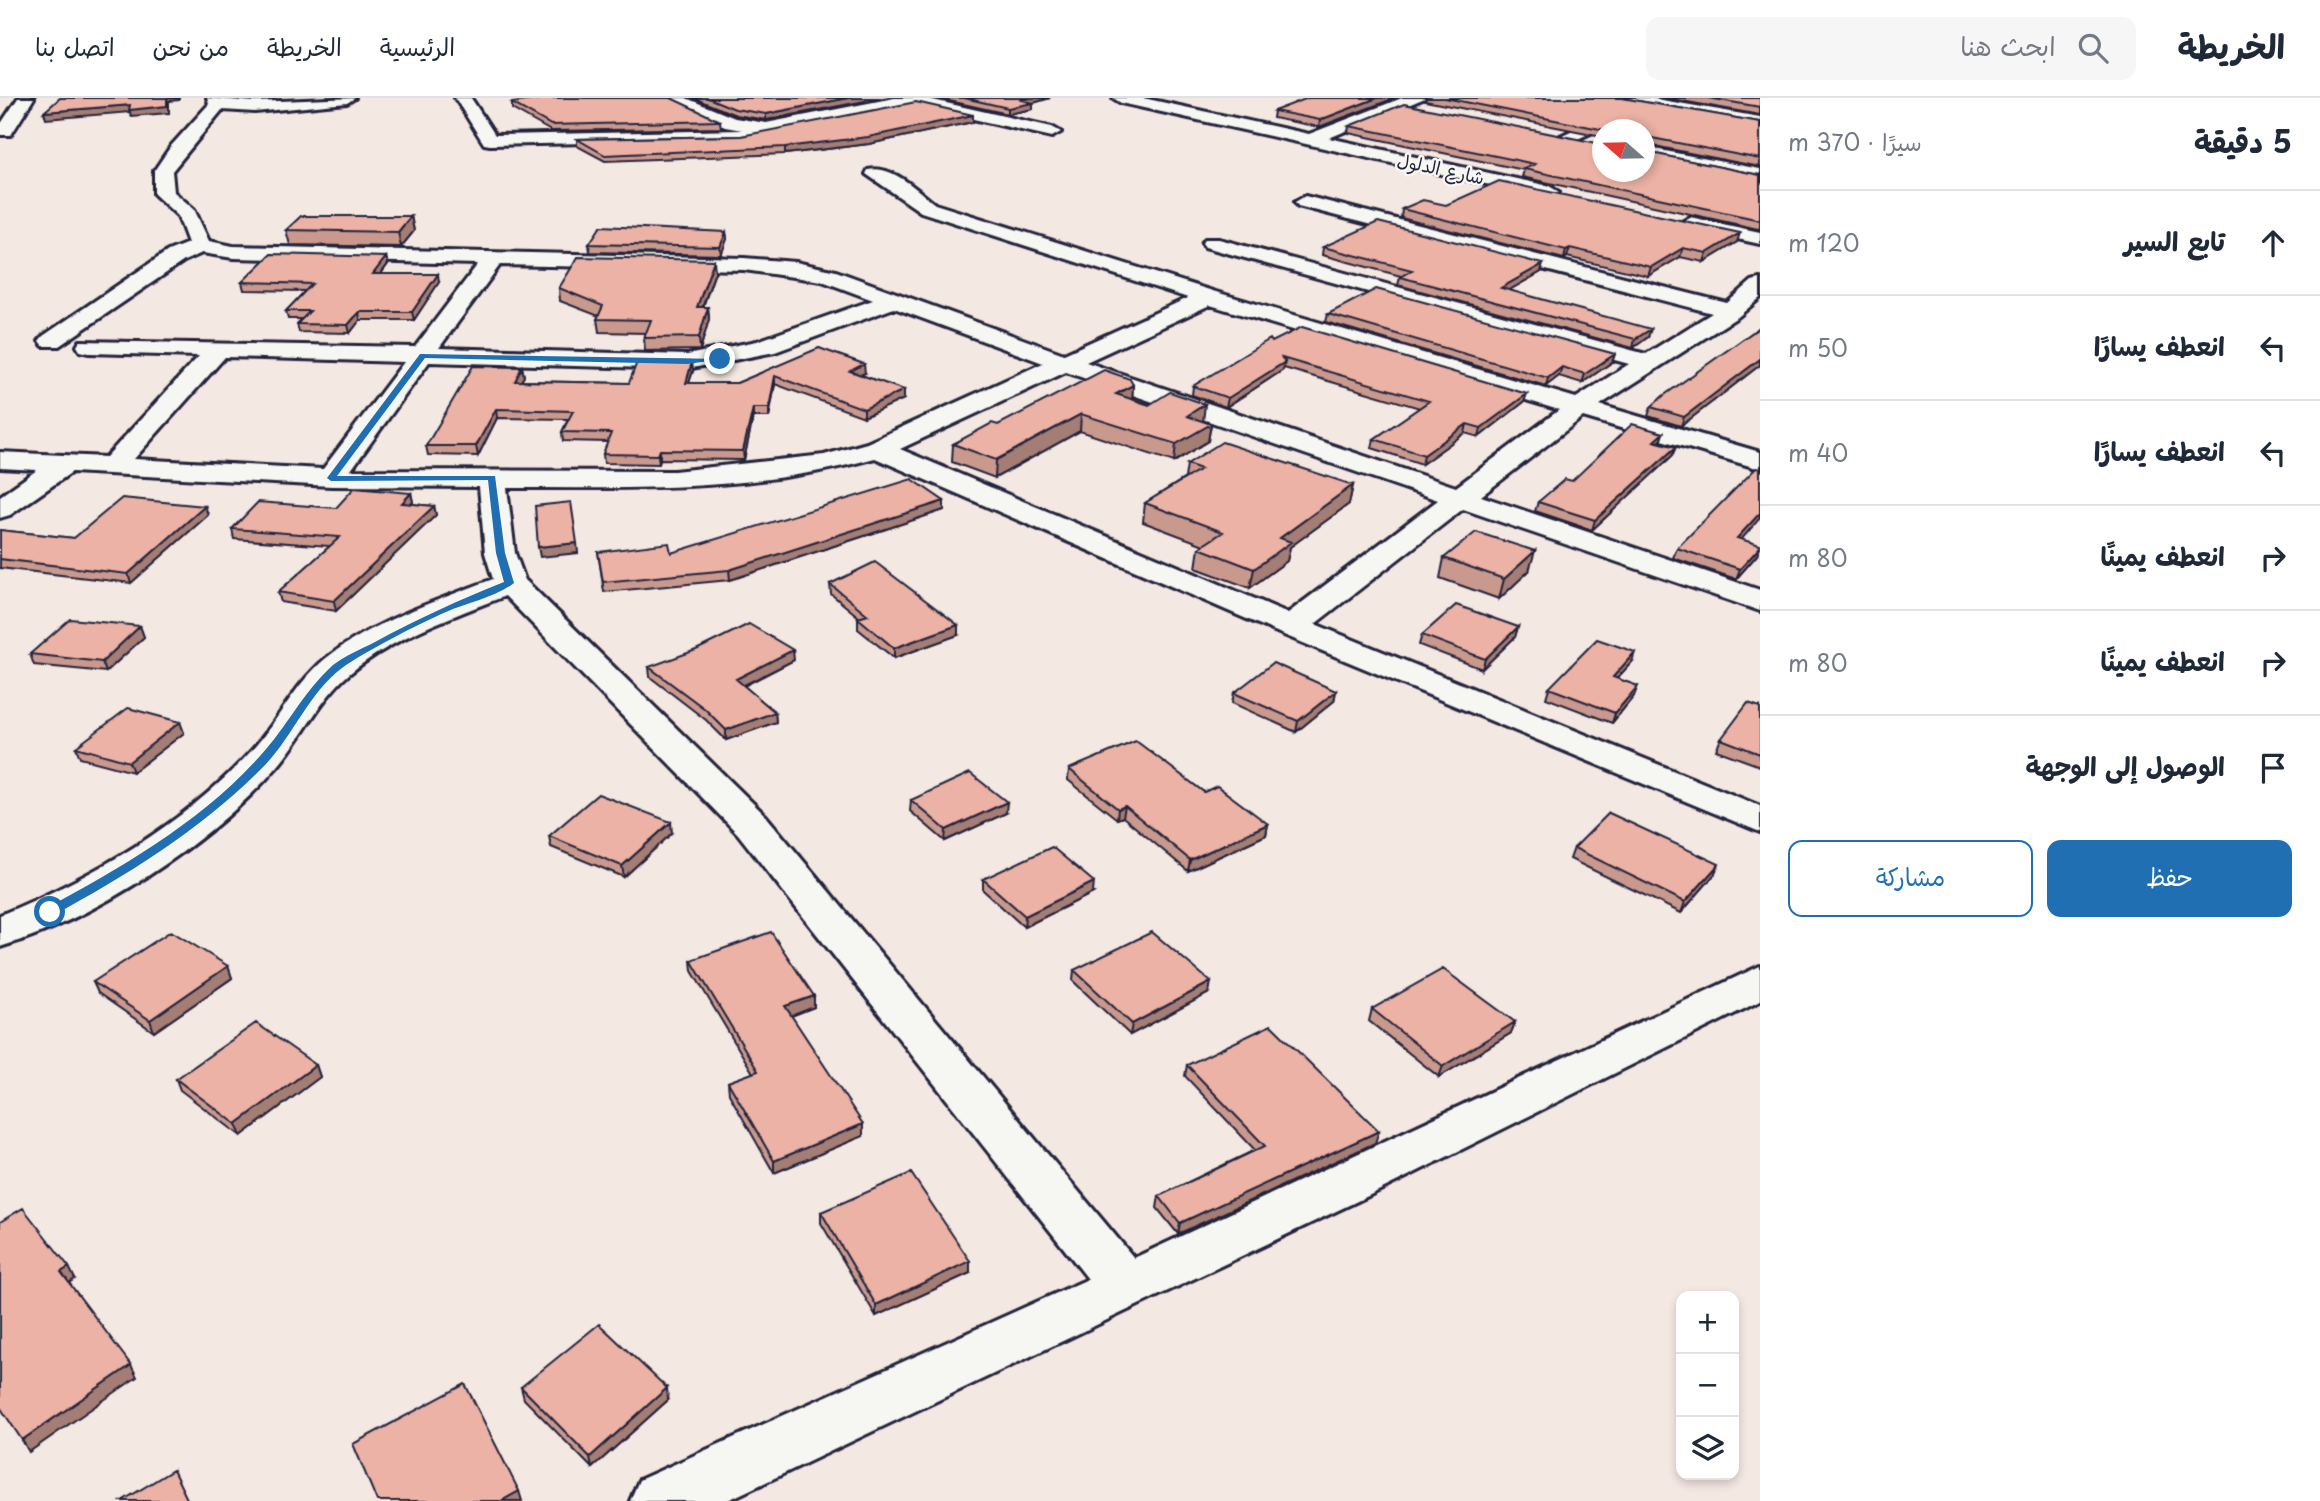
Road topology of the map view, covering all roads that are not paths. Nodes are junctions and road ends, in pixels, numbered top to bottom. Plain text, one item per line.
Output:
1 (26, 98) edge
2 (347, 98) edge
3 (463, 98) edge
4 (672, 98) edge
5 (1121, 98) edge
6 (1621, 98) edge
7 (909, 100) edge
8 (1648, 100) edge
9 (1421, 104) edge
10 (214, 107) edge
11 (1602, 119) edge
12 (1760, 122) edge
13 (1592, 123) edge
14 (779, 128) junction
15 (5, 131) dead end
16 (1052, 132) dead end
17 (1309, 140) junction
18 (1592, 142) edge
19 (1655, 154) edge
20 (875, 174) dead end
21 (1760, 175) edge
22 (1569, 197) edge
23 (1305, 202) dead end
24 (1678, 220) edge
25 (1760, 239) edge
26 (1212, 243) dead end
27 (200, 246) junction
28 (493, 260) junction
29 (1760, 286) edge
30 (1208, 297) junction
31 (894, 300) junction
32 (1731, 311) junction
33 (51, 341) dead end
34 (89, 346) dead end
35 (217, 351) junction
36 (423, 356) junction
37 (1062, 362) junction
38 (1653, 363) junction
39 (1581, 406) junction
40 (877, 449) junction
41 (0, 460) edge
42 (1760, 461) edge
43 (65, 464) junction
44 (112, 467) junction
45 (492, 477) junction
46 (331, 478) junction
47 (1460, 497) junction
48 (0, 509) edge
49 (509, 583) junction
50 (1760, 601) edge
51 (1291, 626) junction
52 (1760, 820) edge
53 (0, 932) edge
54 (1760, 982) edge
55 (1126, 1287) junction
56 (660, 1501) edge

1 - 15 street
2 - 10 street
3 - 14 street
4 - 14 street
5 - 17 street, شارع الدلول
6 - 8 street
7 - 14 street
7 - 16 street
8 - 11 street
8 - 12 street
9 - 17 street
10 - 27 street
13 - 18 street
17 - 22 street, شارع الدلول
19 - 21 street
20 - 30 street
23 - 32 street
24 - 25 street
26 - 38 street
27 - 28 street
27 - 33 street
28 - 31 street
28 - 36 street
29 - 32 street
30 - 37 street
30 - 39 street
31 - 36 street
31 - 37 street
32 - 38 street
34 - 35 street
35 - 36 street
35 - 44 street
36 - 46 street
37 - 40 street
37 - 47 street
38 - 39 street
39 - 42 street
39 - 47 street
40 - 45 street
40 - 51 street
41 - 43 street
43 - 44 street
43 - 48 street
44 - 46 street
45 - 46 street
45 - 49 street
47 - 50 street
47 - 51 street
49 - 53 street
49 - 55 street
51 - 52 street
54 - 55 street
55 - 56 street

